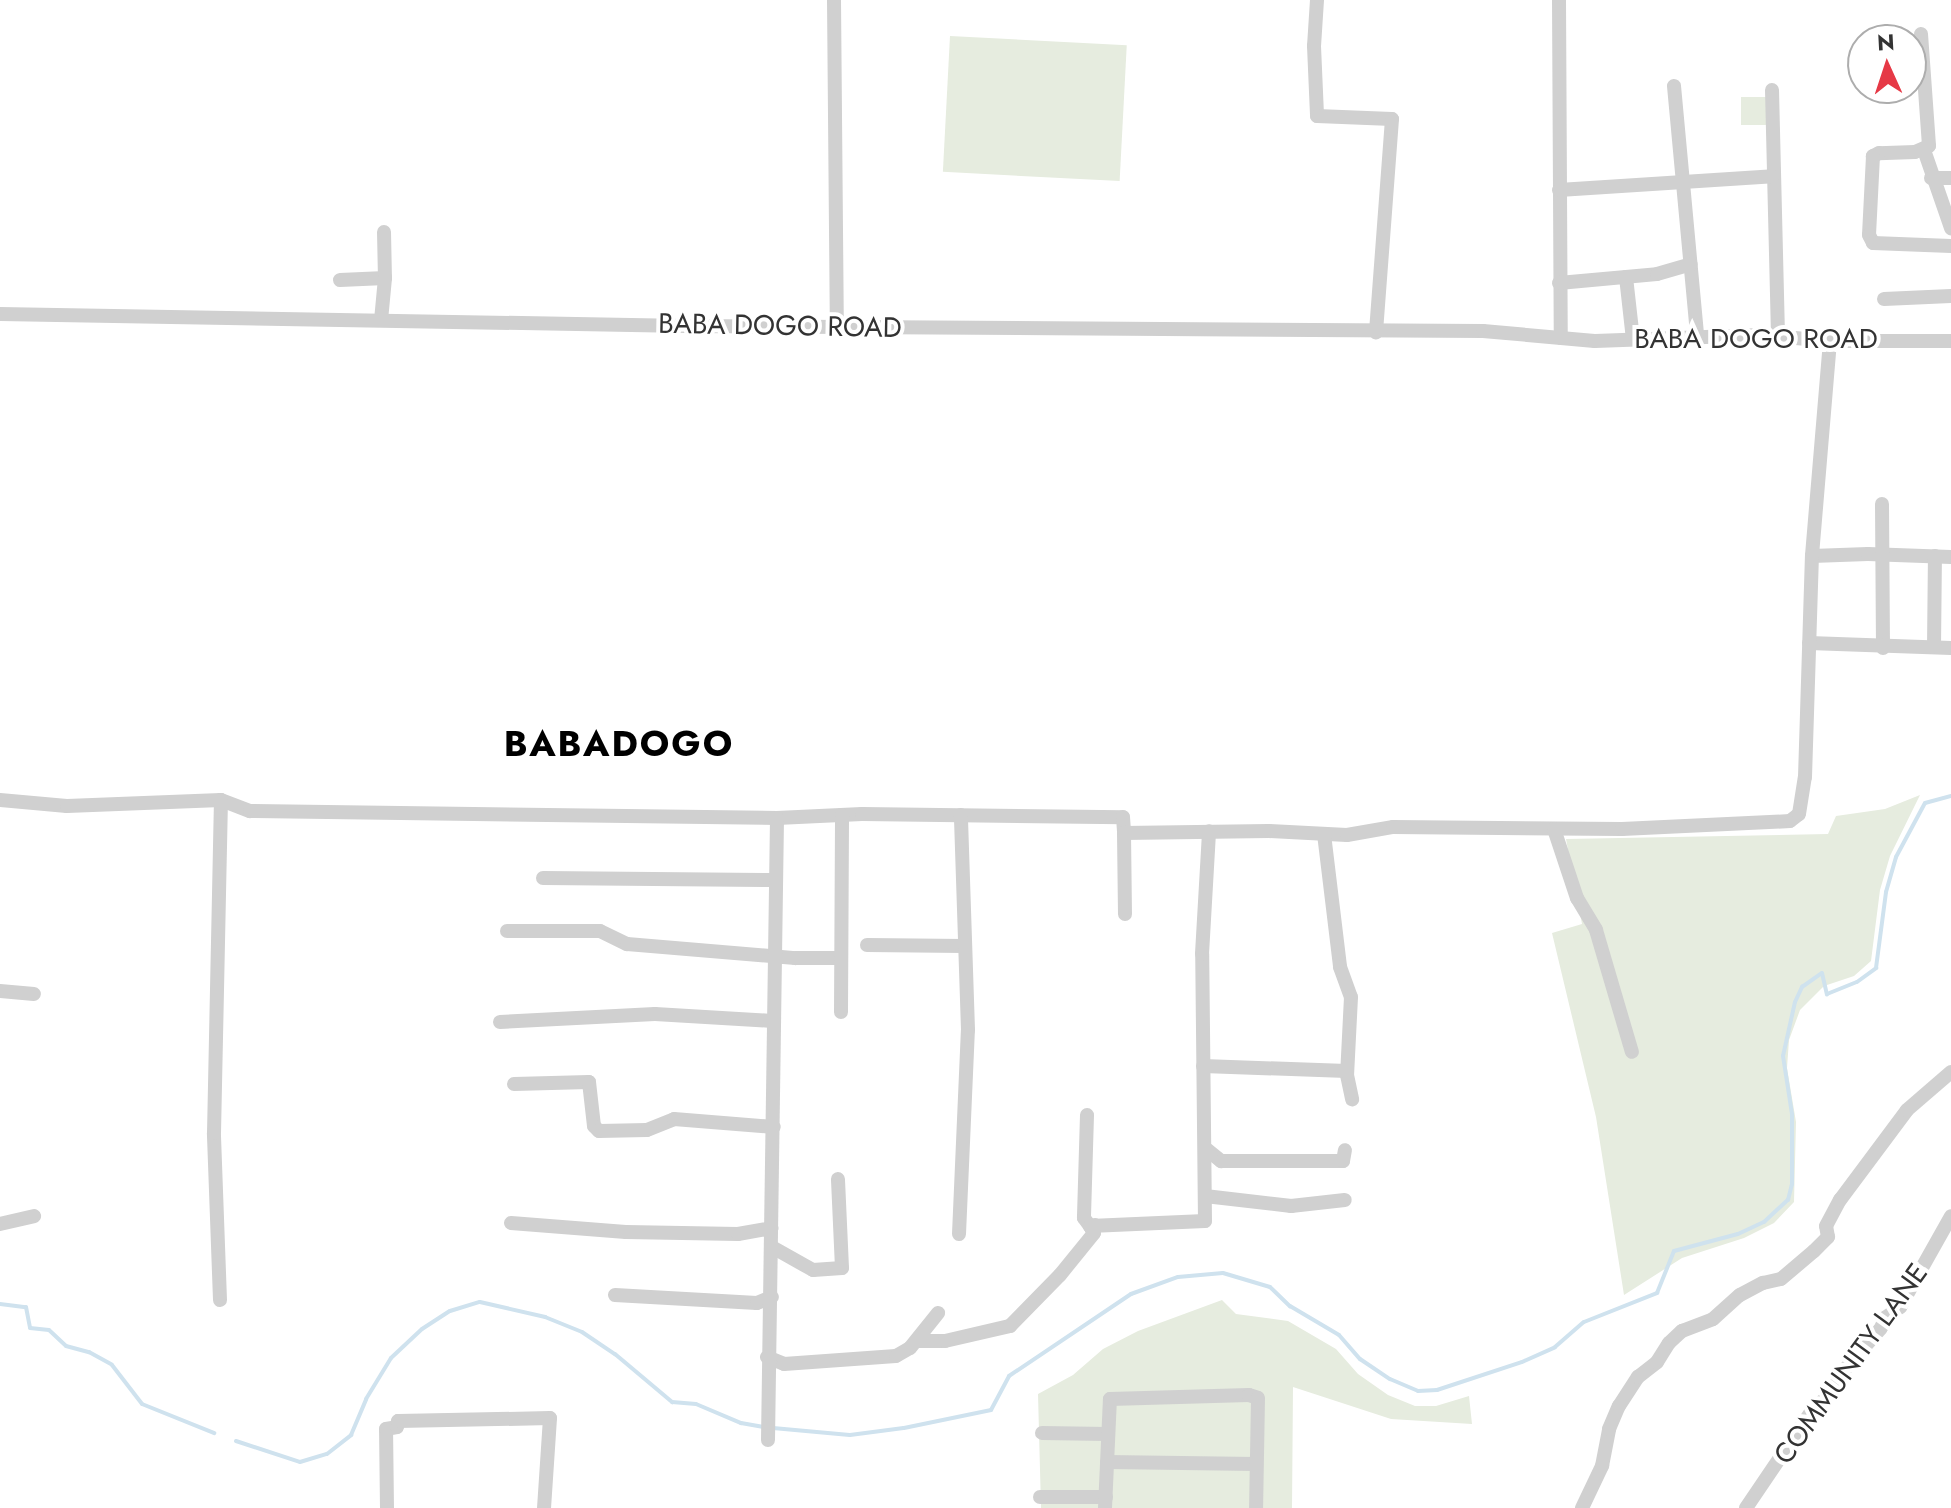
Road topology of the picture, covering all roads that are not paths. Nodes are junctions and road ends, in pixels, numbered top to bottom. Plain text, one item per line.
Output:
1 (834, 0) edge
2 (1317, 0) edge
3 (1559, 0) edge
4 (1674, 86) dead end
5 (1772, 90) dead end
6 (1926, 104) edge
7 (1924, 150) junction
8 (1773, 176) junction
9 (1931, 178) junction
10 (1951, 178) edge
11 (1682, 181) junction
12 (1559, 190) junction
13 (1951, 228) edge
14 (384, 232) dead end
15 (1951, 246) edge
16 (1691, 264) junction
17 (1626, 277) junction
18 (385, 278) junction
19 (340, 280) dead end
20 (1559, 283) junction
21 (1951, 296) edge
22 (1884, 299) dead end
23 (0, 314) edge
24 (381, 320) junction
25 (837, 326) junction
26 (1376, 332) junction
27 (1697, 336) junction
28 (1561, 338) junction
29 (1778, 338) junction
30 (1633, 339) junction
31 (1830, 341) junction
32 (1951, 341) edge
33 (1882, 504) dead end
34 (1882, 554) junction
35 (1812, 556) junction
36 (1935, 556) junction
37 (1951, 557) edge
38 (1809, 643) junction
39 (1934, 647) junction
40 (1883, 648) junction
41 (1951, 648) edge
42 (0, 800) edge
43 (221, 800) junction
44 (842, 815) junction
45 (961, 815) junction
46 (777, 818) junction
47 (1554, 829) junction
48 (1209, 831) junction
49 (1124, 833) junction
50 (1324, 834) junction
51 (543, 878) dead end
52 (776, 880) junction
53 (1125, 914) dead end
54 (507, 931) dead end
55 (867, 945) dead end
56 (964, 946) junction
57 (774, 954) junction
58 (841, 958) junction
59 (0, 991) edge
60 (34, 994) dead end
61 (841, 1012) dead end
62 (772, 1021) junction
63 (500, 1022) dead end
64 (1632, 1052) dead end
65 (1203, 1066) junction
66 (1347, 1071) junction
67 (1951, 1072) edge
68 (514, 1084) dead end
69 (1352, 1099) dead end
70 (1087, 1115) dead end
71 (774, 1127) junction
72 (1205, 1148) junction
73 (1345, 1150) dead end
74 (838, 1179) dead end
75 (1205, 1196) junction
76 (1345, 1200) dead end
77 (34, 1216) dead end
78 (1187, 1216) dead end
79 (1951, 1216) edge
80 (511, 1223) dead end
81 (0, 1224) edge
82 (771, 1228) junction
83 (1092, 1229) junction
84 (959, 1234) dead end
85 (772, 1247) junction
86 (615, 1295) dead end
87 (772, 1297) junction
88 (220, 1300) dead end
89 (938, 1313) dead end
90 (918, 1341) dead end
91 (767, 1357) junction
92 (1042, 1433) dead end
93 (1107, 1434) junction
94 (768, 1438) dead end
95 (1107, 1462) junction
96 (1256, 1464) junction
97 (1040, 1497) dead end
98 (1106, 1503) edge
99 (387, 1508) edge
100 (544, 1508) edge
101 (1256, 1508) edge
102 (1582, 1508) edge
103 (1746, 1508) edge

1 - 25 street
2 - 26 street
3 - 12 street
4 - 11 street
5 - 8 street
6 - 7 street
7 - 9 street
7 - 15 street
8 - 11 street
8 - 29 street
9 - 10 street
9 - 13 street
11 - 12 street
11 - 16 street
12 - 20 street
14 - 18 street
16 - 17 street
16 - 27 street
17 - 20 street
17 - 30 street
18 - 19 street
18 - 24 street
20 - 28 street
21 - 22 street
23 - 24 street, BABA DOGO ROAD
24 - 25 street, BABA DOGO ROAD
25 - 26 street, BABA DOGO ROAD
26 - 28 street, BABA DOGO ROAD
27 - 29 street, BABA DOGO ROAD
27 - 30 street, BABA DOGO ROAD
28 - 30 street, BABA DOGO ROAD
29 - 31 street, BABA DOGO ROAD
31 - 32 street, BABA DOGO ROAD
31 - 35 street
33 - 34 street
34 - 35 street
34 - 36 street
34 - 40 street
35 - 38 street
36 - 37 street
36 - 39 street
38 - 40 street
38 - 47 street
39 - 40 street
39 - 41 street
42 - 43 street
43 - 46 street
43 - 88 street
44 - 45 street
44 - 46 street
44 - 58 street
45 - 49 street
45 - 56 street
46 - 52 street
47 - 50 street
47 - 64 street
48 - 49 street
48 - 50 street
48 - 65 street
49 - 53 street
50 - 66 street
51 - 52 street
52 - 57 street
54 - 57 street
55 - 56 street
56 - 84 street
57 - 58 street
57 - 62 street
58 - 61 street
59 - 60 street
62 - 63 street
62 - 71 street
65 - 66 street
65 - 72 street
66 - 69 street
67 - 102 street
68 - 71 street
70 - 83 street
71 - 82 street
72 - 73 street
72 - 75 street
74 - 85 street
75 - 76 street
75 - 83 street
77 - 81 street
78 - 83 street
79 - 103 street, COMMUNITY LANE
80 - 82 street
82 - 85 street
83 - 90 street
85 - 87 street
86 - 87 street
87 - 91 street
89 - 91 street
91 - 94 street
92 - 93 street
93 - 95 street
93 - 96 street
95 - 96 street
95 - 98 street
96 - 101 street
97 - 98 street
99 - 100 street

